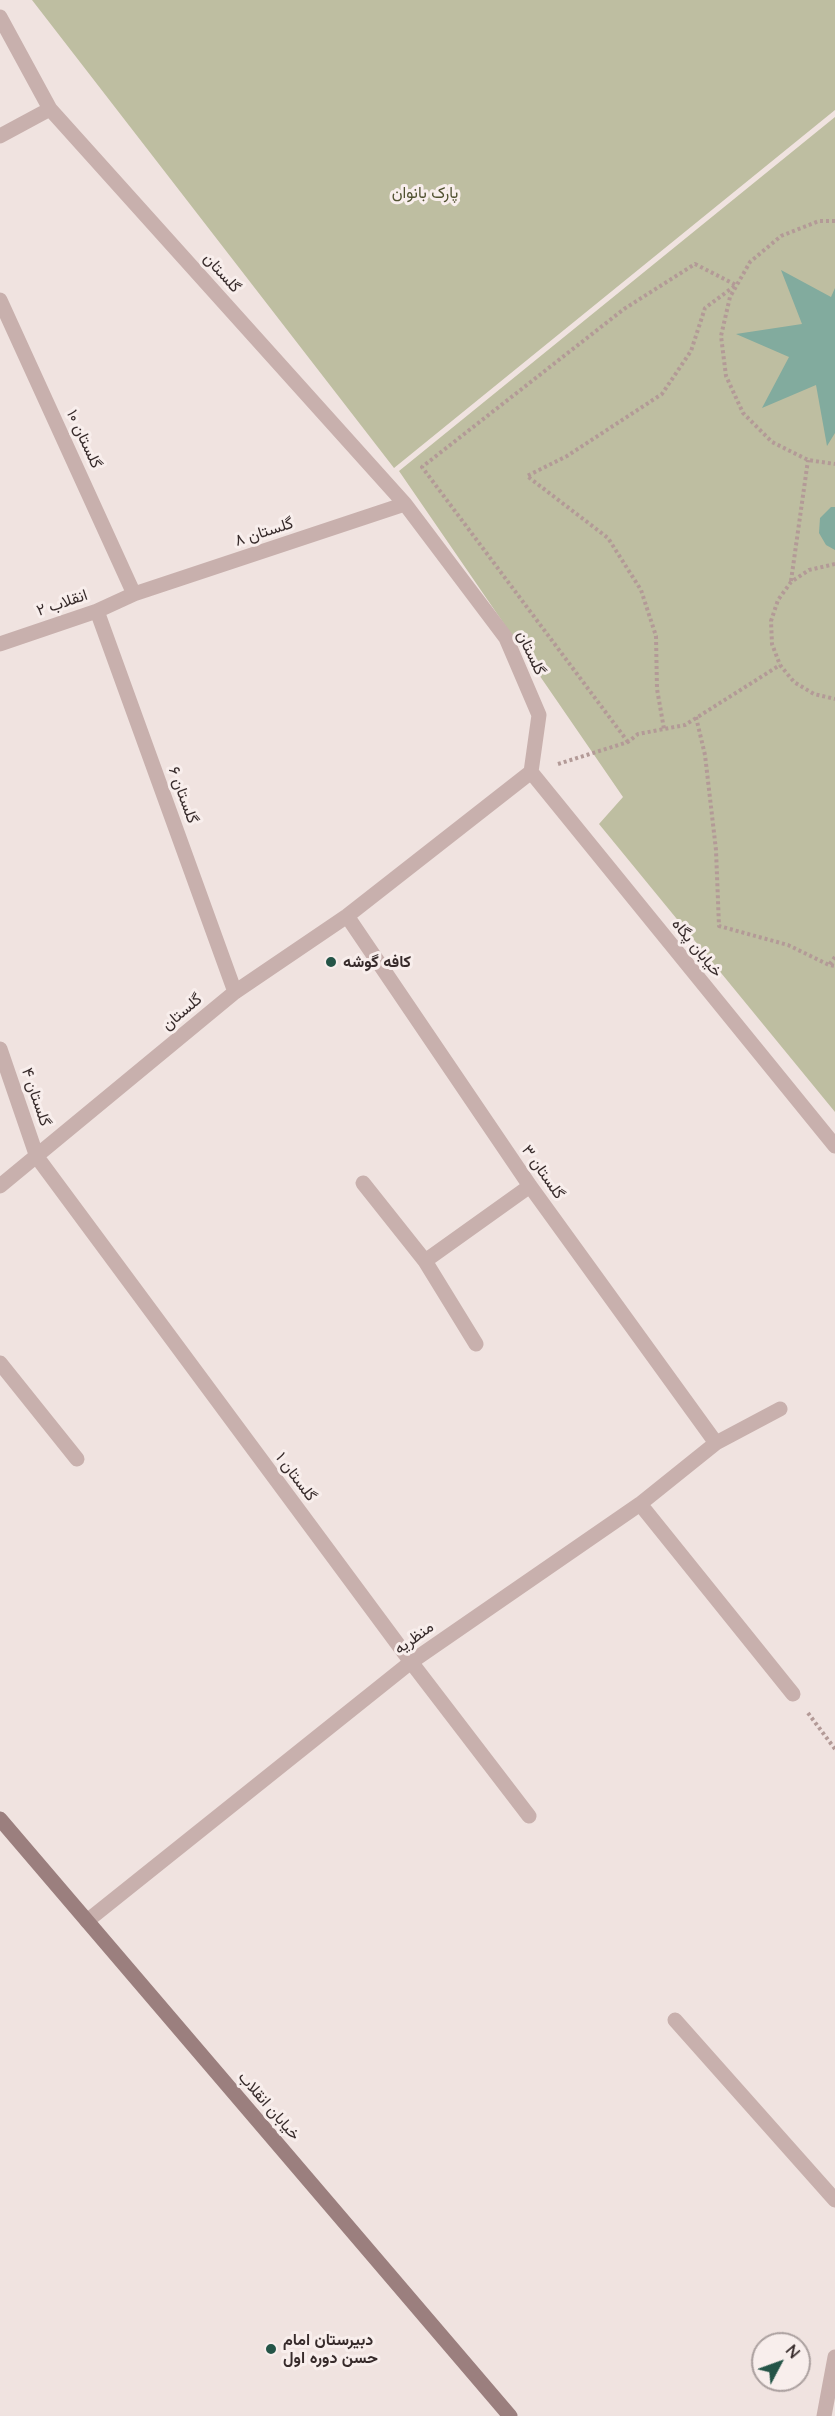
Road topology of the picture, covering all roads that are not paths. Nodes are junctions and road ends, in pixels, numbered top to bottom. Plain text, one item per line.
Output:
1 (0, 17) edge
2 (50, 109) junction
3 (0, 136) edge
4 (0, 300) edge
5 (405, 504) junction
6 (134, 594) junction
7 (97, 611) junction
8 (0, 644) edge
9 (531, 772) junction
10 (347, 915) junction
11 (235, 992) junction
12 (0, 1049) edge
13 (835, 1146) edge
14 (37, 1157) junction
15 (363, 1183) dead end
16 (0, 1186) edge
17 (530, 1186) junction
18 (425, 1262) junction
19 (476, 1344) dead end
20 (0, 1363) edge
21 (780, 1409) dead end
22 (716, 1443) junction
23 (77, 1459) dead end
24 (639, 1504) junction
25 (411, 1662) junction
26 (793, 1694) road end
27 (529, 1816) dead end
28 (0, 1819) edge
29 (87, 1921) junction
30 (675, 2020) dead end
31 (835, 2200) edge
32 (835, 2357) edge
33 (510, 2416) edge
34 (824, 2416) edge

1 - 2 street, گلستان
2 - 3 street
2 - 5 street, گلستان
4 - 6 street, گلستان ۱۰
5 - 6 street, گلستان ۸
5 - 9 street, گلستان
6 - 7 street, انقلاب ۲
7 - 8 street, انقلاب ۲
7 - 11 street, گلستان ۶
9 - 10 street, گلستان
9 - 13 street, خیابان پگاه
10 - 11 street, گلستان
10 - 17 street, گلستان ۳
11 - 14 street, گلستان
12 - 14 street, گلستان ۴
14 - 16 street, گلستان
14 - 25 street, گلستان ۱
15 - 18 street
17 - 18 street
17 - 22 street, گلستان ۳
18 - 19 street
20 - 23 street
21 - 22 street, منظریه
22 - 24 street, منظریه
24 - 25 street, منظریه
24 - 26 street
25 - 27 street, گلستان ۱
25 - 29 street, منظریه
28 - 29 main road, خیابان انقلاب
29 - 33 main road, خیابان انقلاب
30 - 31 street
32 - 34 street

